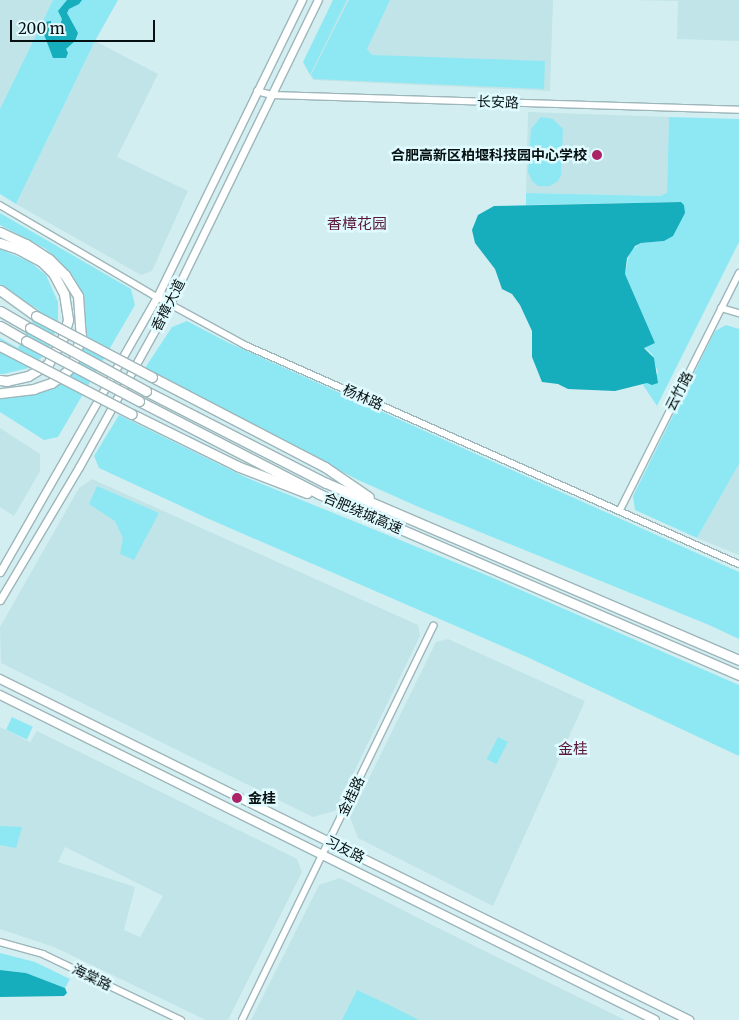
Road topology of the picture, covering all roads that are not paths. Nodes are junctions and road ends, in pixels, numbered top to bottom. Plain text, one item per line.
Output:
1 (302, 0) edge
2 (318, 0) edge
3 (257, 91) junction
4 (272, 95) junction
5 (739, 110) edge
6 (0, 204) edge
7 (0, 232) edge
8 (0, 243) edge
9 (739, 273) edge
10 (0, 290) edge
11 (157, 297) junction
12 (170, 303) junction
13 (721, 308) junction
14 (0, 312) edge
15 (739, 313) edge
16 (0, 326) edge
17 (0, 346) edge
18 (0, 380) edge
19 (0, 393) edge
20 (388, 510) junction
21 (620, 510) junction
22 (381, 521) junction
23 (739, 564) edge
24 (0, 572) edge
25 (0, 600) edge
26 (433, 626) dead end
27 (739, 660) edge
28 (739, 675) edge
29 (0, 680) edge
30 (0, 696) edge
31 (329, 841) junction
32 (323, 854) junction
33 (0, 942) edge
34 (181, 1020) edge
35 (242, 1020) edge
36 (655, 1020) edge
37 (689, 1020) edge

1 - 3 main road, 香樟大道
2 - 4 main road, 香樟大道
3 - 4 street, 长安路
3 - 11 main road, 香樟大道
4 - 5 street, 长安路
4 - 12 main road, 香樟大道
6 - 11 street, 杨林路
7 - 19 highway
8 - 18 highway
9 - 13 street, 云竹路
10 - 20 highway, bridge
11 - 12 street, 杨林路
11 - 24 main road, 香樟大道
12 - 21 street, 杨林路
12 - 25 main road, 香樟大道
13 - 15 street
13 - 21 street, 云竹路
14 - 20 highway, 合肥绕城高速, bridge
16 - 22 highway, 合肥绕城高速, bridge
17 - 22 highway, bridge
20 - 27 highway, 合肥绕城高速
21 - 23 street, 杨林路
22 - 28 highway, 合肥绕城高速
26 - 31 street, 金桂路
29 - 31 main road, 习友路
30 - 32 main road, 习友路
31 - 32 street, 金桂路
31 - 37 main road, 习友路
32 - 35 street, 金桂路
32 - 36 main road, 习友路
33 - 34 street, 海棠路

